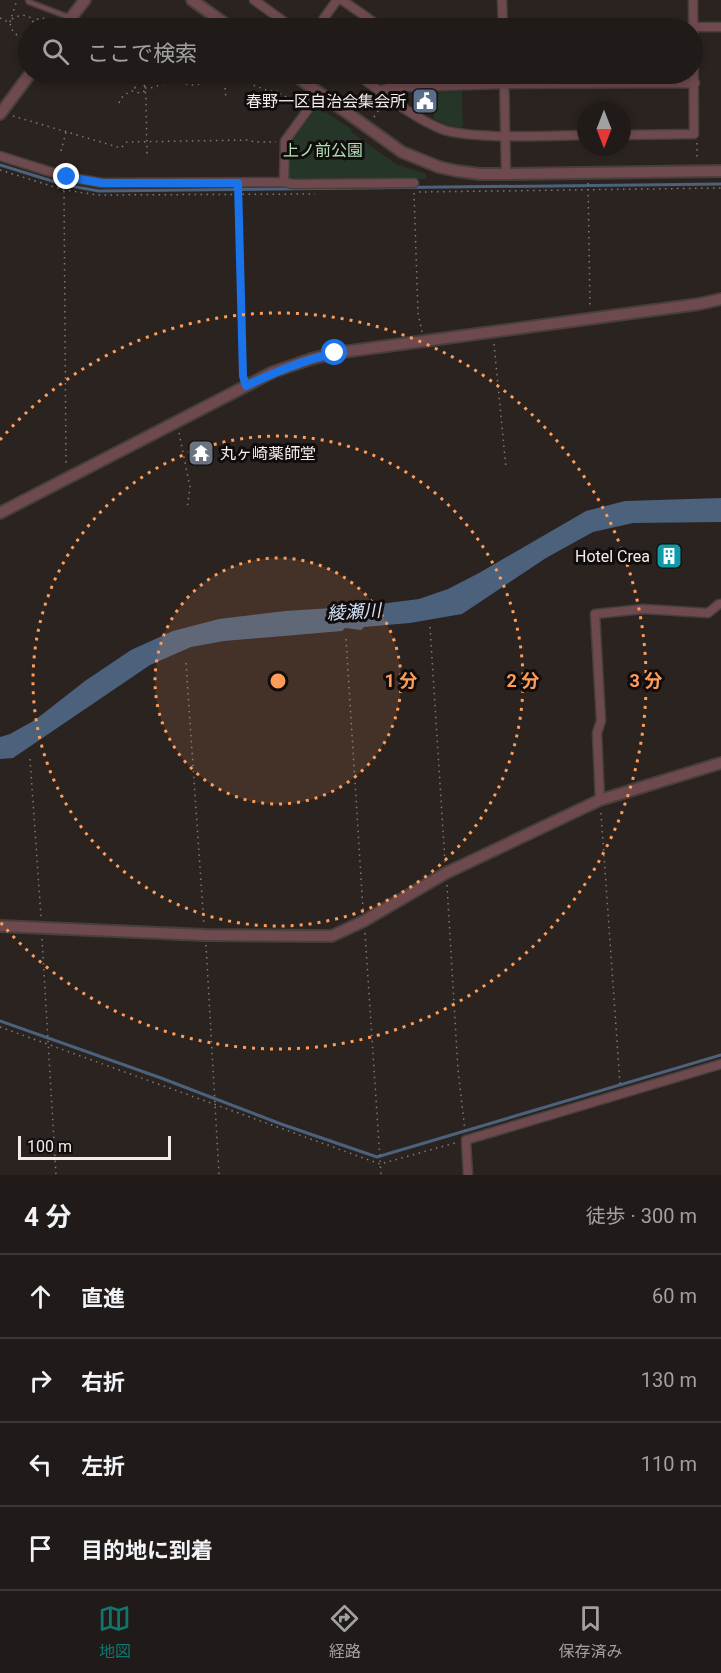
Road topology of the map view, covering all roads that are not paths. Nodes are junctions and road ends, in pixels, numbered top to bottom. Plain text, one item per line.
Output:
1 (28, 0) edge
2 (85, 0) edge
3 (192, 0) edge
4 (254, 0) edge
5 (337, 0) edge
6 (342, 0) edge
7 (502, 0) edge
8 (693, 0) edge
9 (71, 18) joint
10 (217, 18) edge
11 (279, 18) edge
12 (324, 18) edge
13 (368, 18) edge
14 (503, 18) edge
15 (693, 18) edge
16 (721, 27) edge
17 (703, 29) edge
18 (24, 84) edge
19 (307, 84) edge
20 (370, 84) edge
21 (505, 84) joint
22 (695, 84) edge
23 (380, 91) junction
24 (320, 93) junction
25 (4, 114) edge
26 (577, 135) edge
27 (631, 135) edge
28 (505, 136) junction
29 (0, 156) edge
30 (721, 171) edge
31 (506, 174) junction
32 (284, 182) junction
33 (414, 183) road end
34 (721, 299) edge
35 (0, 513) edge
36 (721, 604) edge
37 (721, 763) edge
38 (600, 800) junction
39 (0, 927) edge
40 (721, 1064) edge
41 (468, 1175) edge

1 - 9 lane
2 - 9 street
3 - 10 street
4 - 11 street
5 - 12 street
6 - 13 street
7 - 14 street
8 - 15 street
16 - 17 street
18 - 25 street
19 - 24 street
20 - 23 street
21 - 23 street
21 - 28 street
22 - 27 street
23 - 28 street
24 - 31 street
24 - 32 street
26 - 28 street
28 - 31 street
29 - 32 street
30 - 31 street
32 - 33 street
34 - 35 street
36 - 38 street
37 - 38 street
38 - 39 street
40 - 41 street

